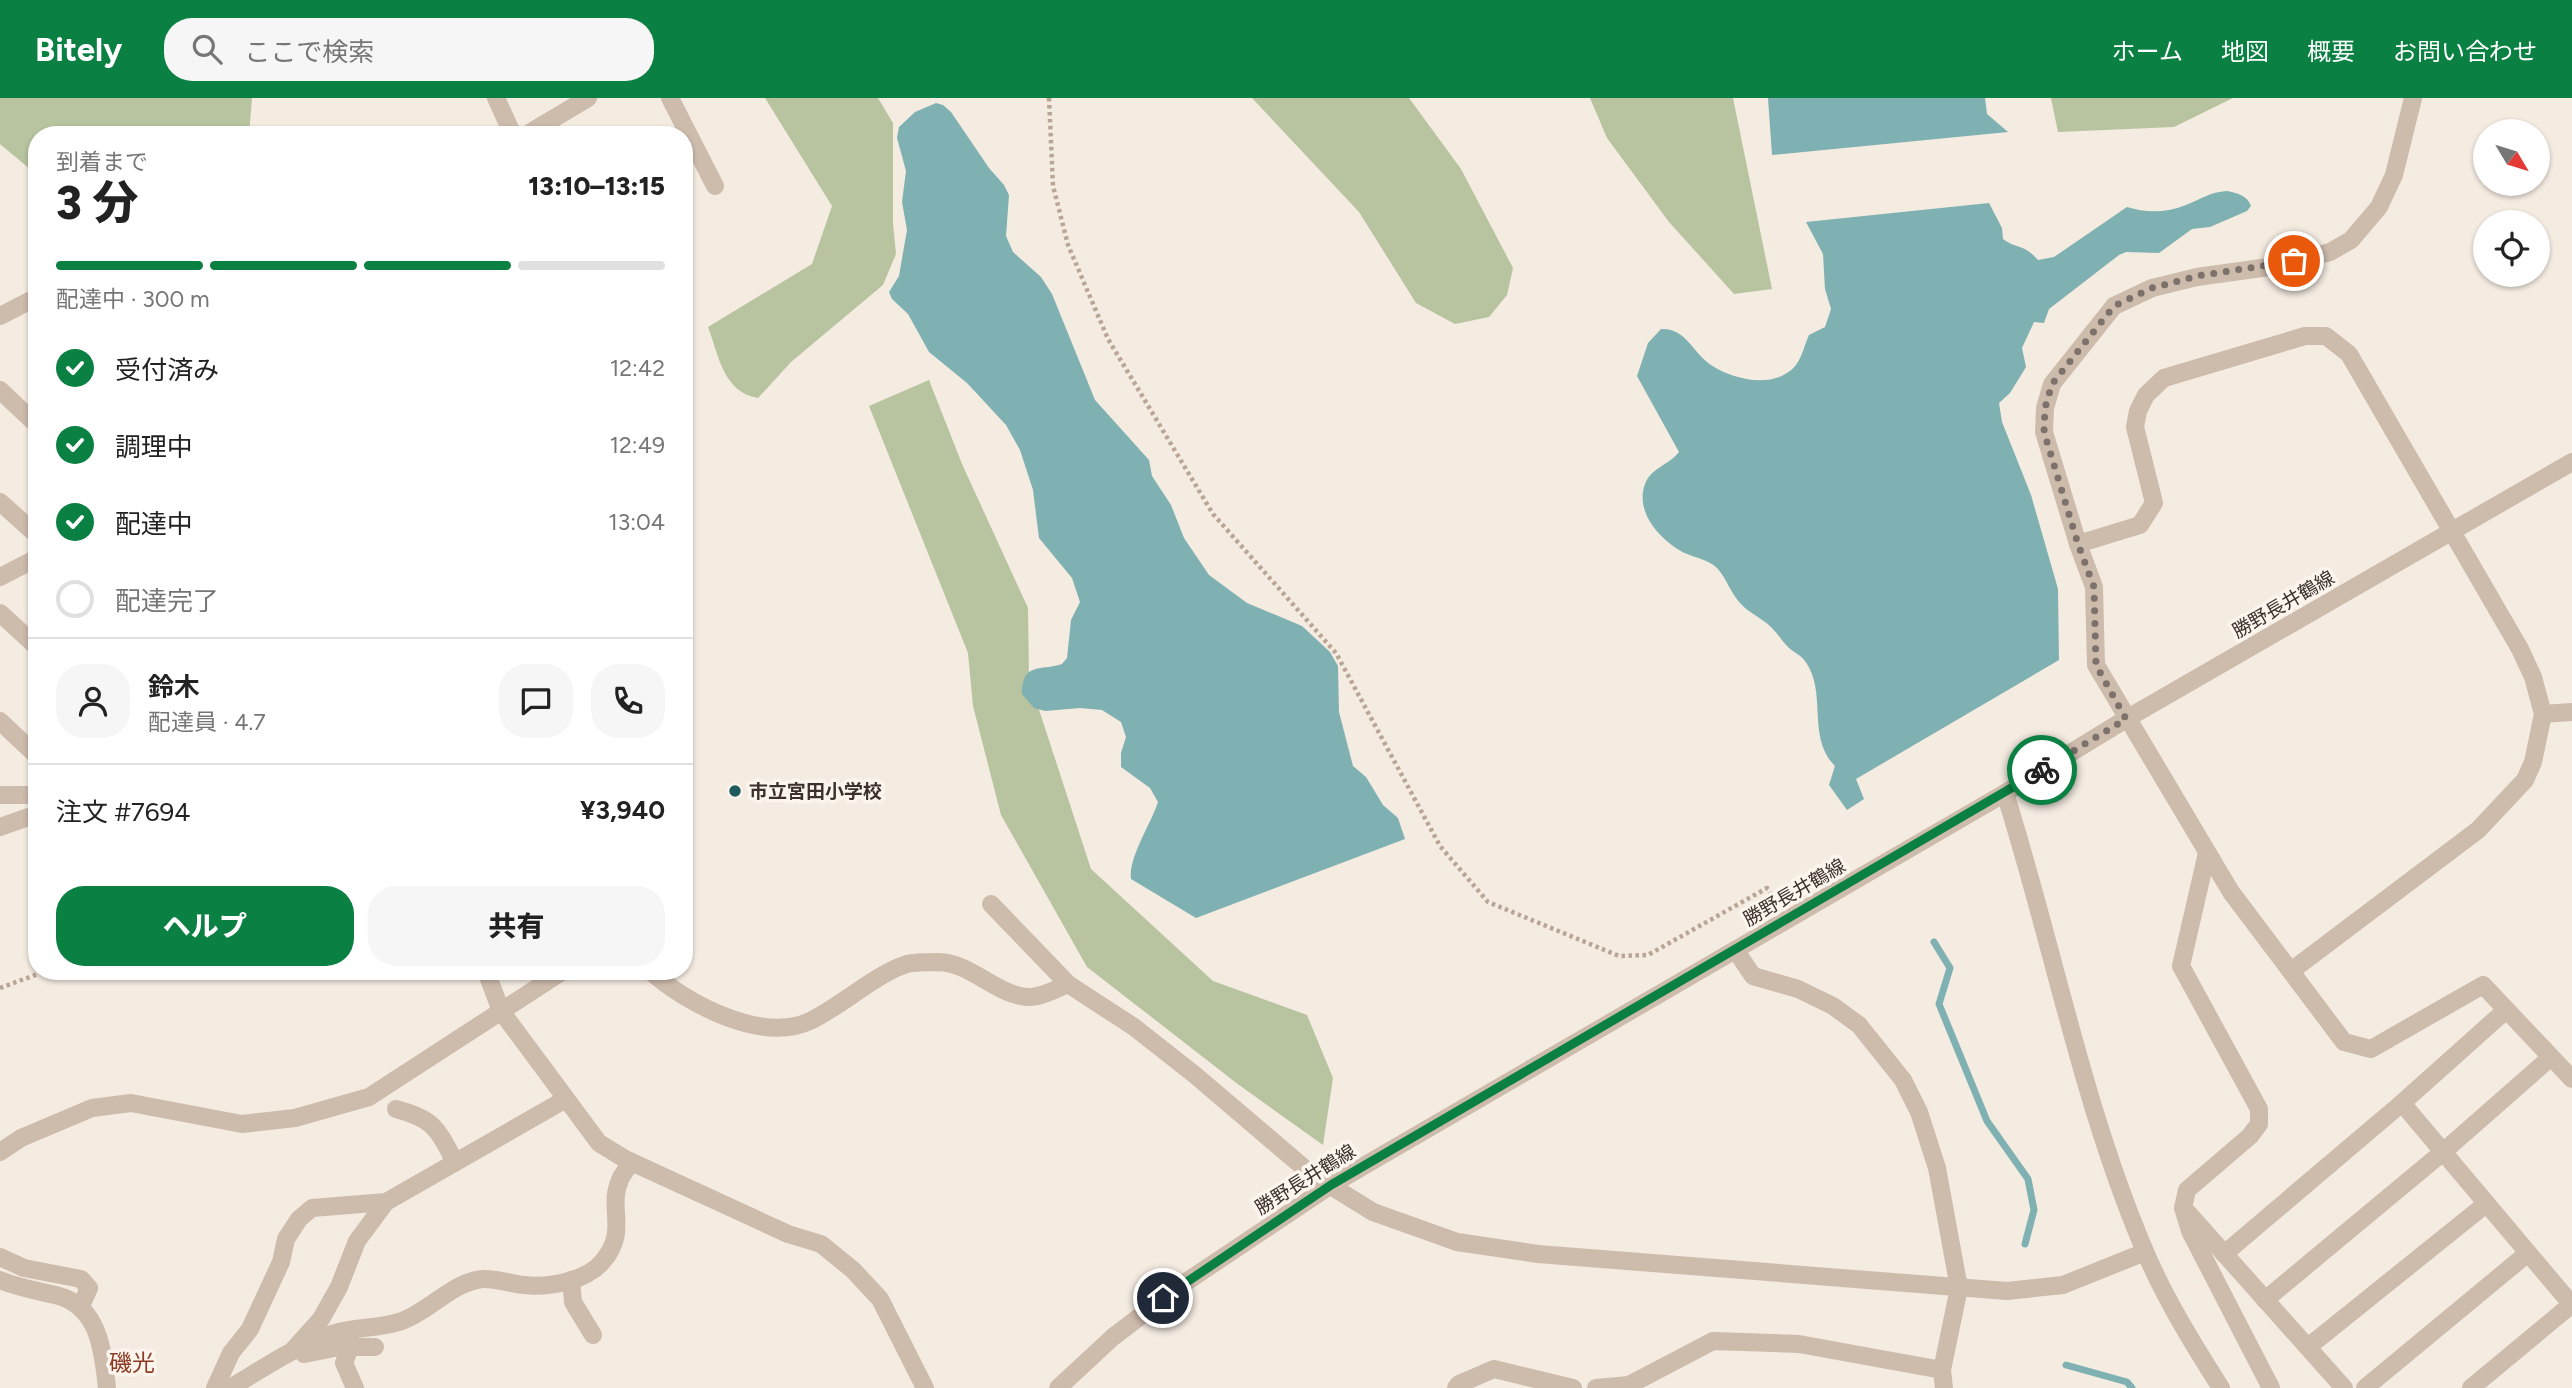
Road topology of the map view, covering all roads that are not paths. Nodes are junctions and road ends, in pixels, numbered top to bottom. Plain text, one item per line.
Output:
1 (496, 98) edge
2 (588, 98) edge
3 (670, 98) edge
4 (2413, 98) edge
5 (509, 126) edge
6 (541, 126) edge
7 (684, 126) edge
8 (693, 143) edge
9 (715, 186) dead end
10 (28, 301) edge
11 (0, 316) edge
12 (0, 390) edge
13 (28, 416) edge
14 (2572, 462) edge
15 (0, 502) edge
16 (28, 528) edge
17 (2452, 531) junction
18 (2078, 544) junction
19 (28, 563) edge
20 (0, 577) edge
21 (0, 613) edge
22 (28, 639) edge
23 (2572, 712) edge
24 (2543, 714) junction
25 (2126, 719) junction
26 (0, 721) edge
27 (28, 747) edge
28 (2005, 793) junction
29 (0, 795) edge
30 (28, 795) edge
31 (28, 817) edge
32 (0, 827) edge
33 (2207, 853) junction
34 (991, 904) dead end
35 (1736, 951) junction
36 (2291, 971) junction
37 (489, 980) edge
38 (549, 980) edge
39 (662, 980) edge
40 (1068, 984) junction
41 (2506, 1010) junction
42 (501, 1011) junction
43 (2551, 1057) junction
44 (2572, 1079) edge
45 (566, 1099) junction
46 (2402, 1103) junction
47 (396, 1109) dead end
48 (0, 1152) edge
49 (2443, 1152) junction
50 (455, 1162) junction
51 (631, 1162) junction
52 (1331, 1185) junction
53 (386, 1202) junction
54 (2486, 1203) junction
55 (2183, 1208) junction
56 (2145, 1252) junction
57 (2528, 1253) junction
58 (2224, 1254) junction
59 (0, 1257) edge
60 (0, 1280) edge
61 (571, 1280) junction
62 (1959, 1288) junction
63 (2265, 1300) junction
64 (2572, 1305) edge
65 (80, 1308) junction
66 (593, 1335) dead end
67 (351, 1347) junction
68 (375, 1347) dead end
69 (2308, 1347) junction
70 (290, 1354) junction
71 (1943, 1379) edge
72 (107, 1388) edge
73 (215, 1388) edge
74 (230, 1388) edge
75 (355, 1388) edge
76 (925, 1388) edge
77 (1058, 1388) edge
78 (1456, 1388) edge
79 (1573, 1388) edge
80 (1596, 1388) edge
81 (2221, 1388) edge
82 (2271, 1388) edge
83 (2344, 1388) edge
84 (2365, 1388) edge
85 (2471, 1388) edge

1 - 5 street
2 - 6 street
3 - 7 street
4 - 18 street
8 - 9 street
10 - 11 street
12 - 13 street
14 - 17 street, 勝野長井鶴線
15 - 16 street
17 - 18 street
17 - 24 street
17 - 25 street, 勝野長井鶴線
18 - 25 street
19 - 20 street
21 - 22 street
23 - 24 street
24 - 36 street
25 - 28 street, 勝野長井鶴線
25 - 33 street
26 - 27 street
28 - 35 street, 勝野長井鶴線
28 - 56 street
29 - 30 street
31 - 32 street
33 - 36 street
33 - 55 street
34 - 40 street
35 - 52 street, 勝野長井鶴線
35 - 62 street
36 - 41 street
37 - 42 street
38 - 42 street
39 - 40 street
40 - 52 street
41 - 43 street
41 - 46 street
42 - 45 street
42 - 48 street
43 - 44 street
43 - 49 street
45 - 50 street
45 - 51 street
46 - 49 street
46 - 58 street
47 - 50 street
49 - 54 street
49 - 63 street
50 - 53 street
51 - 61 street
51 - 76 street
52 - 62 street
52 - 77 street, 勝野長井鶴線
53 - 70 street
53 - 73 street
54 - 57 street
54 - 69 street
55 - 58 street
55 - 82 street
56 - 62 street
56 - 81 street
57 - 64 street
57 - 84 street
58 - 63 street
59 - 65 street
60 - 65 street
61 - 66 street
61 - 70 street
62 - 71 street
63 - 69 street
64 - 85 street
65 - 72 street
67 - 68 street
67 - 70 street
67 - 75 street
69 - 83 street
70 - 74 street
71 - 80 street
78 - 79 street

